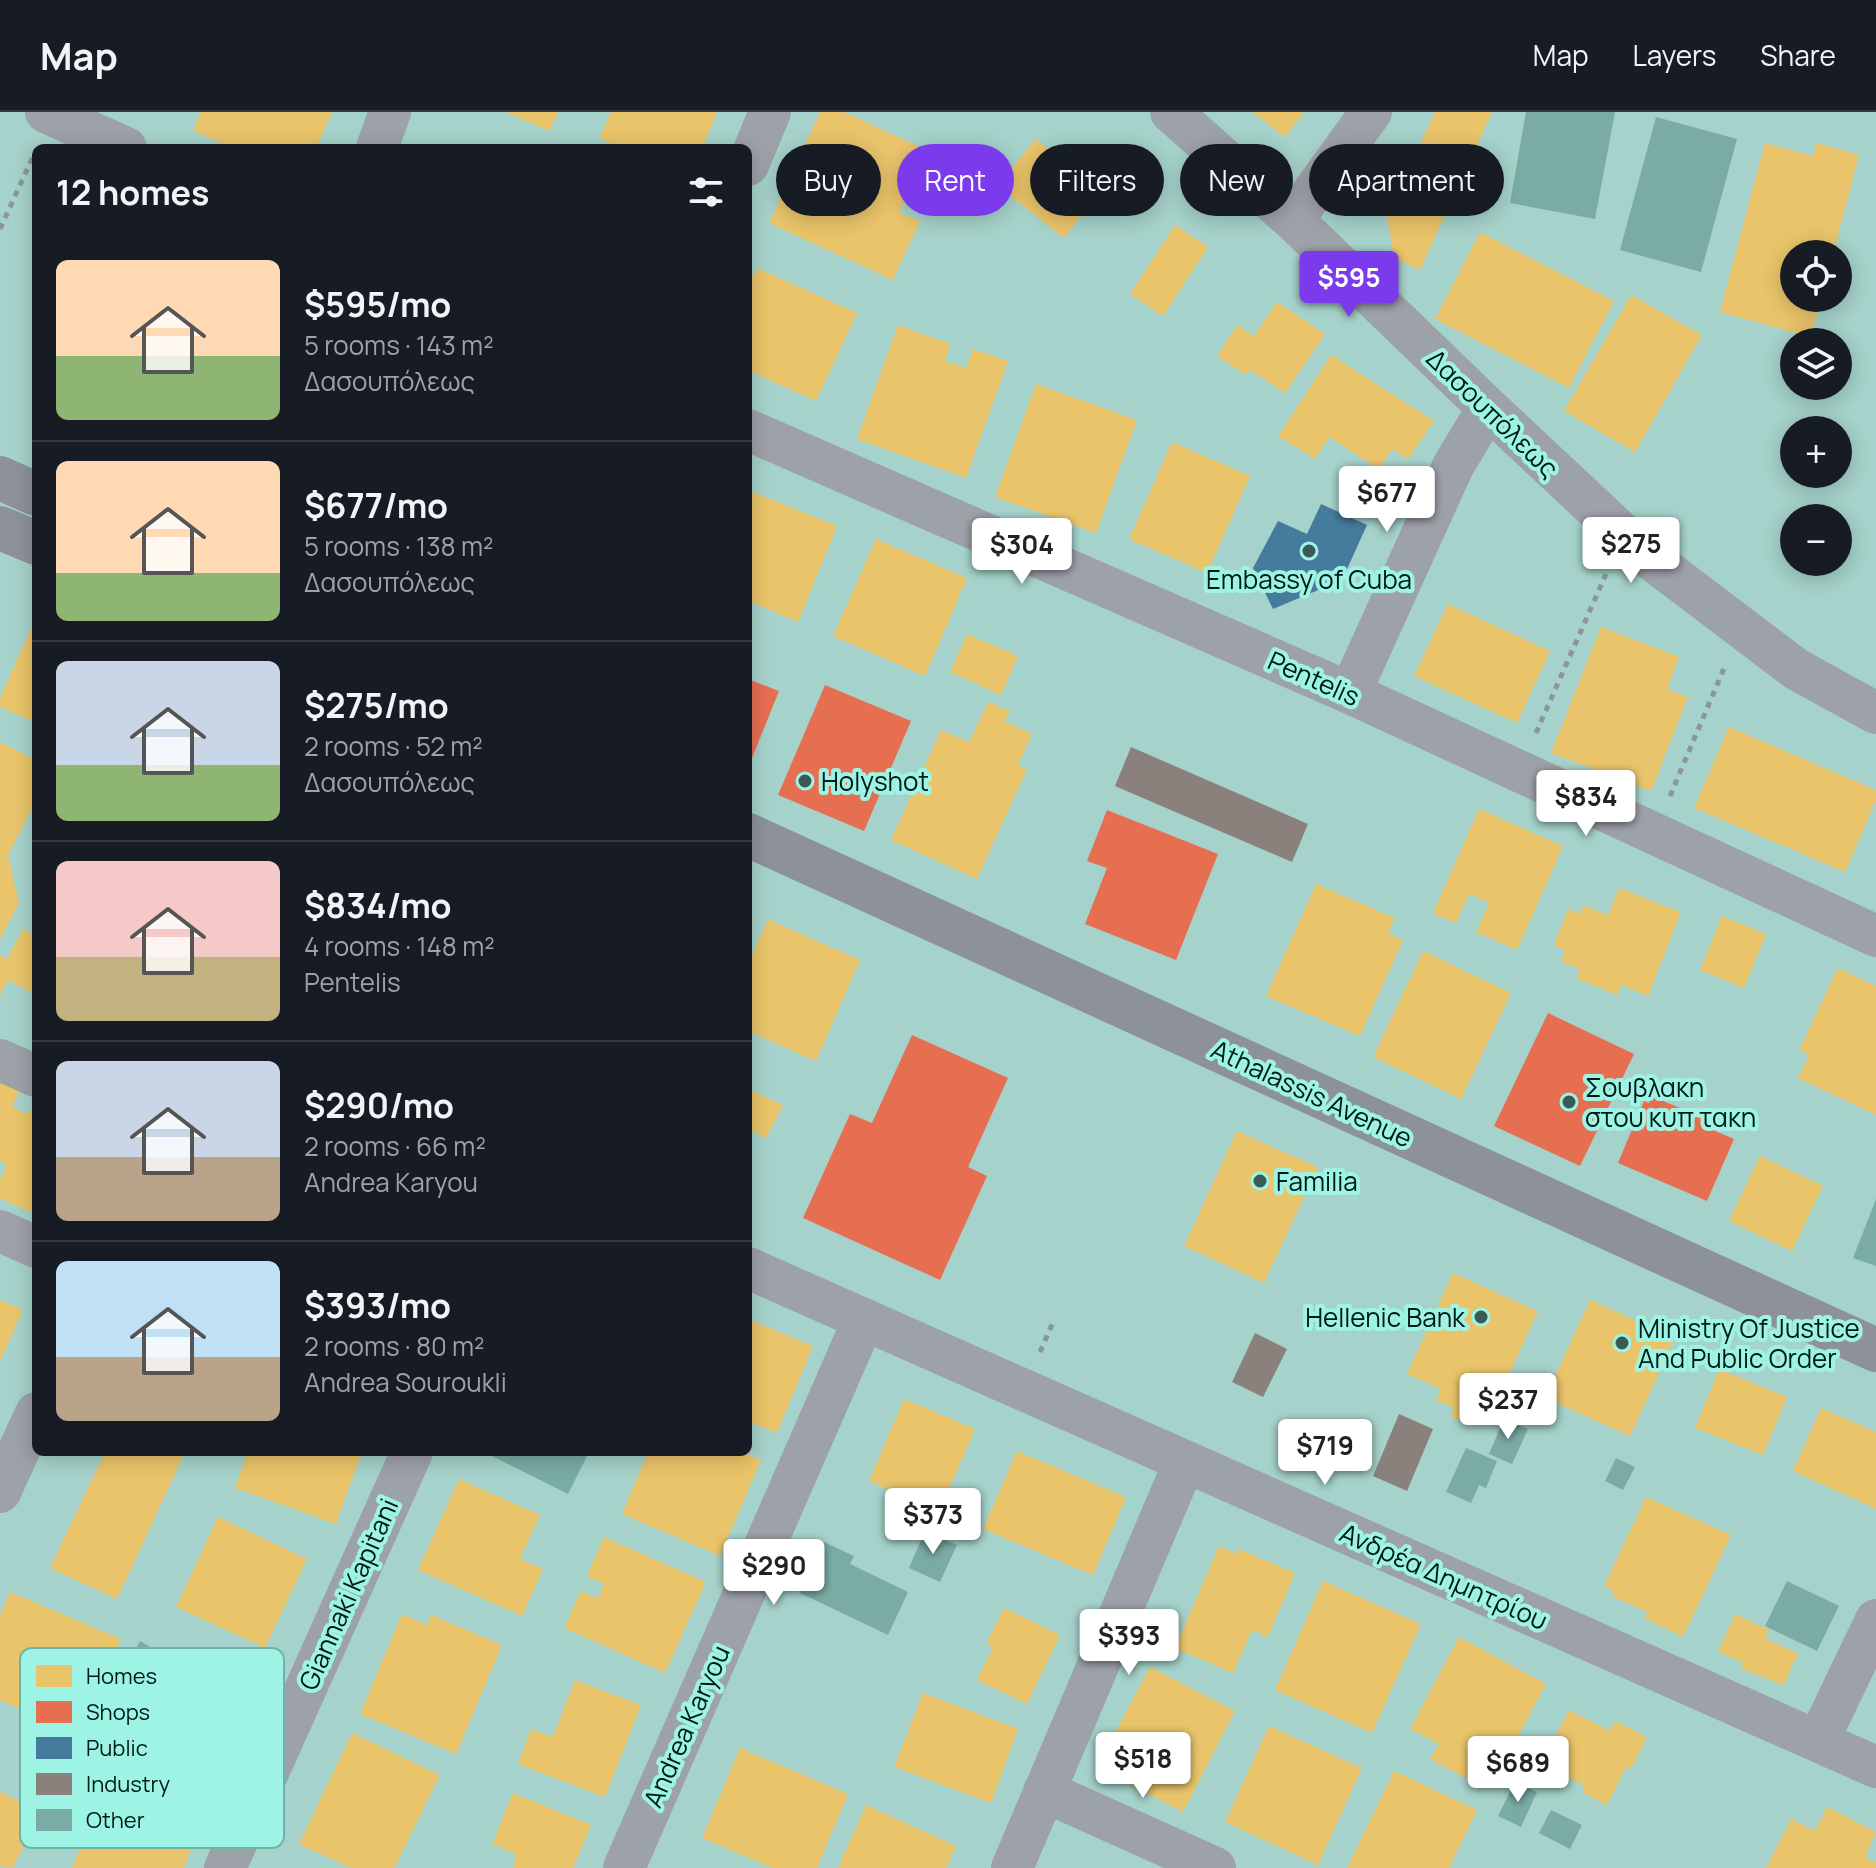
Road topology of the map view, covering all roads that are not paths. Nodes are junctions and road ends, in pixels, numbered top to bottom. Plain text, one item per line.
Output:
1 (46, 112) edge
2 (390, 112) edge
3 (770, 112) edge
4 (1171, 112) edge
5 (1371, 112) edge
6 (117, 144) edge
7 (378, 144) edge
8 (752, 155) edge
9 (1293, 220) junction
10 (1488, 408) junction
11 (752, 432) edge
12 (0, 478) edge
13 (32, 492) edge
14 (0, 528) edge
15 (32, 541) edge
16 (1350, 693) junction
17 (1876, 713) edge
18 (752, 837) edge
19 (1876, 936) edge
20 (0, 1060) edge
21 (32, 1074) edge
22 (0, 1231) edge
23 (32, 1245) edge
24 (752, 1270) edge
25 (864, 1319) junction
26 (1876, 1350) edge
27 (32, 1418) edge
28 (10, 1446) edge
29 (410, 1456) edge
30 (1185, 1461) junction
31 (0, 1492) edge
32 (1876, 1620) edge
33 (284, 1737) edge
34 (1818, 1741) junction
35 (1876, 1767) edge
36 (1044, 1791) junction
37 (234, 1848) edge
38 (225, 1868) edge
39 (624, 1868) edge
40 (1012, 1868) edge
41 (1215, 1868) edge

1 - 6 street
2 - 7 street
3 - 8 street
4 - 9 street, Δασουπόλεως
5 - 9 street
9 - 10 street, Δασουπόλεως
10 - 16 street
10 - 17 street, Δασουπόλεως
11 - 16 street, Pentelis
12 - 13 main road
14 - 15 main road
16 - 19 street, Pentelis
18 - 26 main road, Athalassis Avenue
20 - 21 street
22 - 23 street
24 - 25 street, Ανδρέα Δημητρίου
25 - 30 street, Ανδρέα Δημητρίου
25 - 39 street, Andrea Karyou
27 - 28 street
28 - 31 street
29 - 33 street, Giannaki Kapitani
30 - 34 street, Ανδρέα Δημητρίου
30 - 36 street
32 - 34 street
34 - 35 street, Ανδρέα Δημητρίου
36 - 40 street
36 - 41 street
37 - 38 street, Giannaki Kapitani

